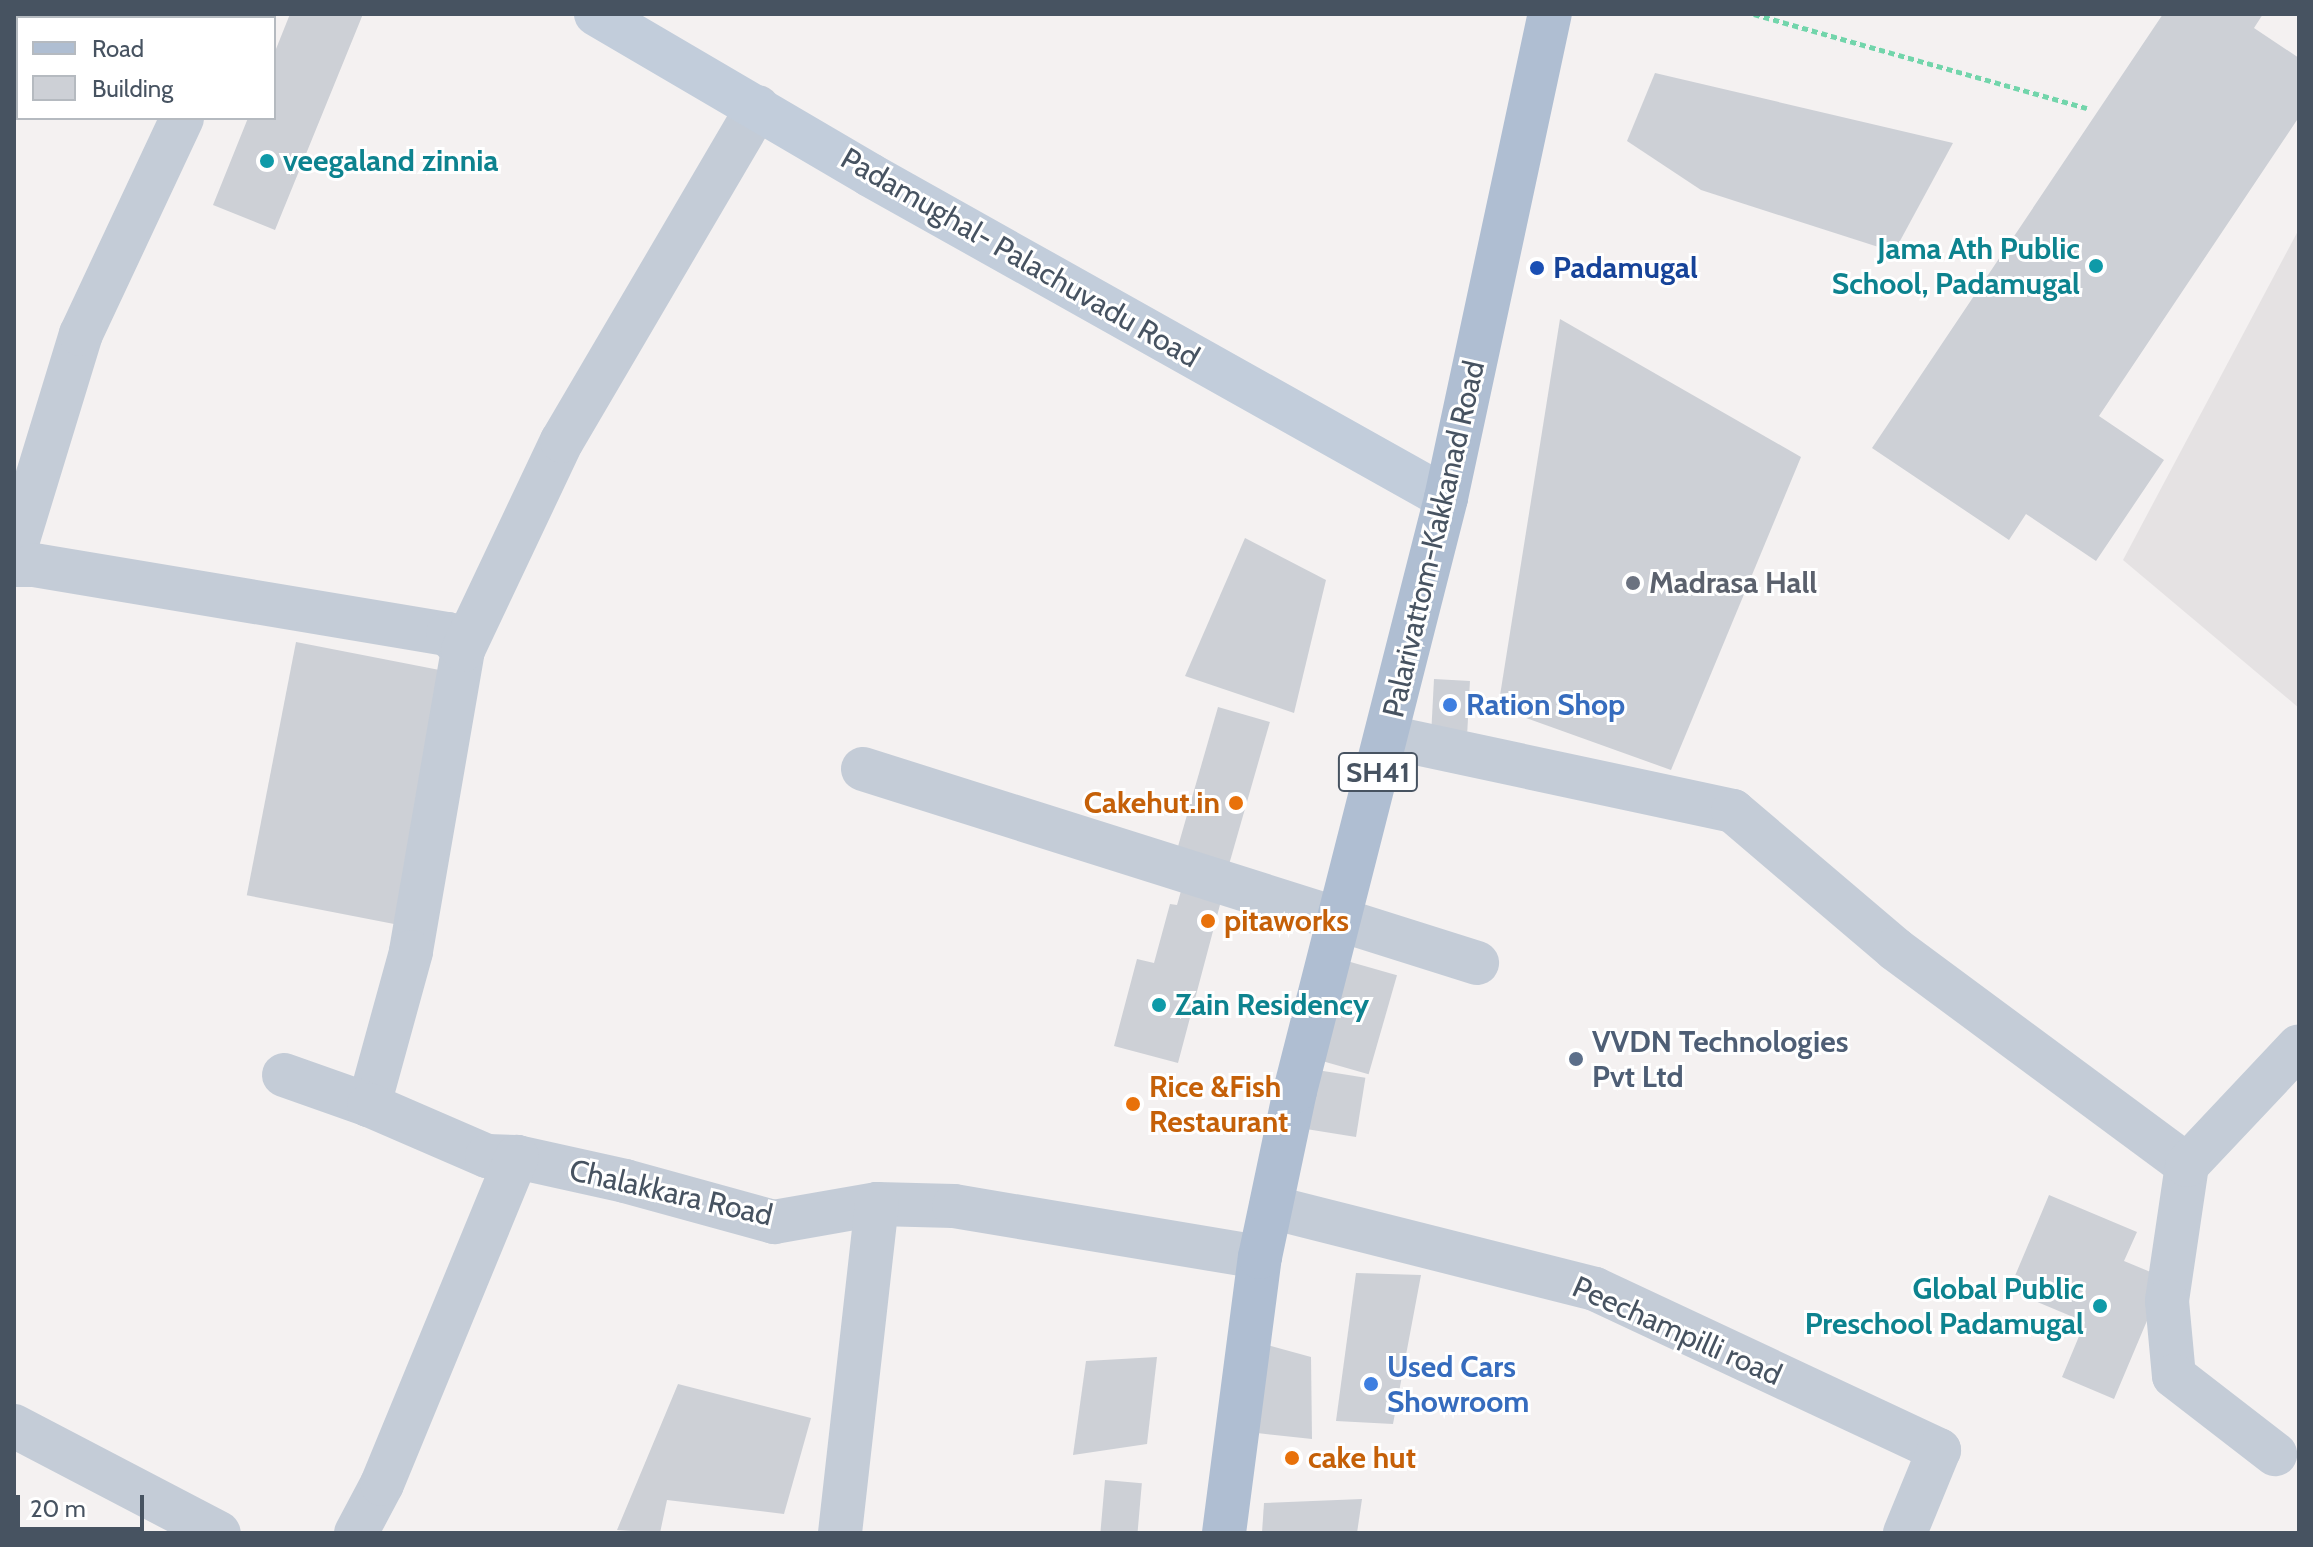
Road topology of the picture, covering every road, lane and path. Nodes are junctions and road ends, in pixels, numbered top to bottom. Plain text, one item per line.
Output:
1 (596, 14) edge
2 (1550, 14) edge
3 (1754, 14) edge
4 (758, 107) junction
5 (2087, 108) dead end
6 (181, 120) edge
7 (1446, 498) junction
8 (14, 553) edge
9 (14, 565) edge
10 (463, 650) junction
11 (1388, 737) junction
12 (863, 769) dead end
13 (1340, 917) junction
14 (1477, 963) dead end
15 (2299, 1046) edge
16 (284, 1075) dead end
17 (369, 1105) junction
18 (517, 1157) junction
19 (2187, 1165) junction
20 (877, 1204) junction
21 (1271, 1207) junction
22 (1260, 1257) junction
23 (14, 1426) edge
24 (2275, 1454) dead end
25 (369, 1530) edge
26 (219, 1533) edge
27 (840, 1533) edge
28 (1224, 1533) edge
29 (1905, 1533) edge

1 - 4 main road, Padamughal- Palachuvadu Road
2 - 7 main road, Palarivattom-Kakkanad Road / SH41
3 - 5 path
4 - 7 main road, Padamughal- Palachuvadu Road
4 - 10 street
6 - 8 street
7 - 11 main road, Palarivattom-Kakkanad Road / SH41
9 - 10 street
10 - 17 street
11 - 13 main road, Palarivattom-Kakkanad Road / SH41
11 - 19 street
12 - 13 street
13 - 14 street
13 - 21 main road, Palarivattom-Kakkanad Road / SH41
15 - 19 street
16 - 17 street, Chalakkara Road
17 - 18 street, Chalakkara Road
18 - 20 street, Chalakkara Road
18 - 25 street
19 - 24 street
20 - 22 street, Chalakkara Road
20 - 27 street
21 - 22 main road, Palarivattom-Kakkanad Road / SH41
21 - 29 street, Peechampilli road
22 - 28 main road, Palarivattom-Kakkanad Road / SH41
23 - 26 street

